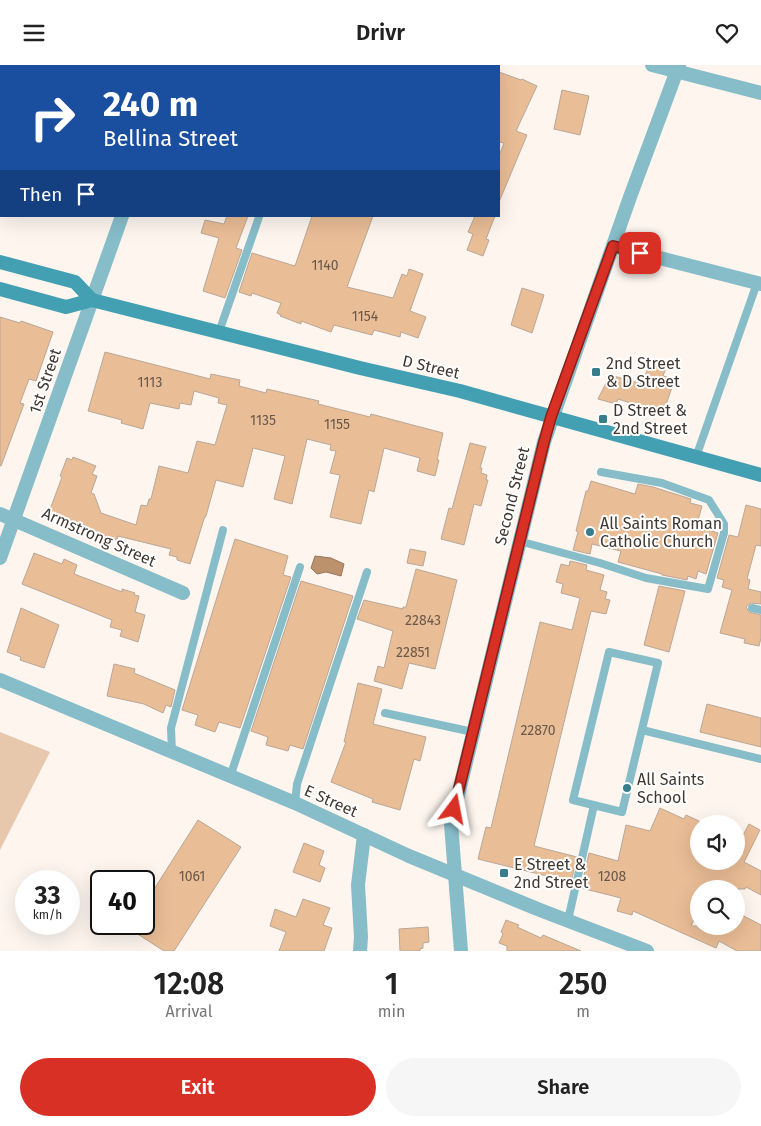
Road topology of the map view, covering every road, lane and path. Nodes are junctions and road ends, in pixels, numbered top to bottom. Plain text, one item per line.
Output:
1 (652, 65) edge
2 (678, 68) edge
3 (761, 93) edge
4 (122, 217) edge
5 (259, 217) edge
6 (613, 246) junction
7 (0, 262) edge
8 (759, 284) edge
9 (0, 289) edge
10 (92, 300) junction
11 (219, 333) junction
12 (551, 417) junction
13 (696, 457) junction
14 (601, 472) dead end
15 (761, 475) edge
16 (0, 514) edge
17 (14, 519) junction
18 (223, 530) dead end
19 (520, 541) junction
20 (0, 558) edge
21 (300, 567) dead end
22 (367, 572) dead end
23 (183, 593) dead end
24 (752, 608) dead end
25 (761, 610) edge
26 (0, 680) edge
27 (385, 713) dead end
28 (642, 730) junction
29 (473, 732) junction
30 (172, 753) junction
31 (761, 759) edge
32 (230, 777) junction
33 (295, 803) junction
34 (594, 805) junction
35 (364, 835) junction
36 (454, 875) junction
37 (568, 920) junction
38 (360, 951) edge
39 (460, 951) edge
40 (647, 951) edge

1 - 2 street
2 - 3 street
2 - 6 street, Second Street
4 - 10 street, 1st Street
5 - 11 lane
6 - 8 street
6 - 12 street, Second Street
7 - 10 main road
8 - 13 lane
9 - 10 main road, D Street
10 - 11 main road, D Street
10 - 17 street, 1st Street
11 - 12 main road, D Street
12 - 13 main road, D Street
12 - 19 street, Second Street
13 - 15 main road, D Street
14 - 19 lane
16 - 17 street, Armstrong Street
17 - 20 street, 1st Street
17 - 23 street, Armstrong Street
18 - 30 lane
19 - 29 street, Second Street
21 - 32 lane
22 - 33 lane
24 - 25 lane
26 - 30 street, E Street
27 - 29 lane
28 - 31 lane
28 - 34 lane
28 - 34 lane
29 - 36 street, Second Street
30 - 32 street, E Street
32 - 33 street, E Street
33 - 35 street, E Street
34 - 37 lane
35 - 36 street, E Street
35 - 38 street
36 - 37 street, E Street
36 - 39 street, Second Street
37 - 40 street, E Street

